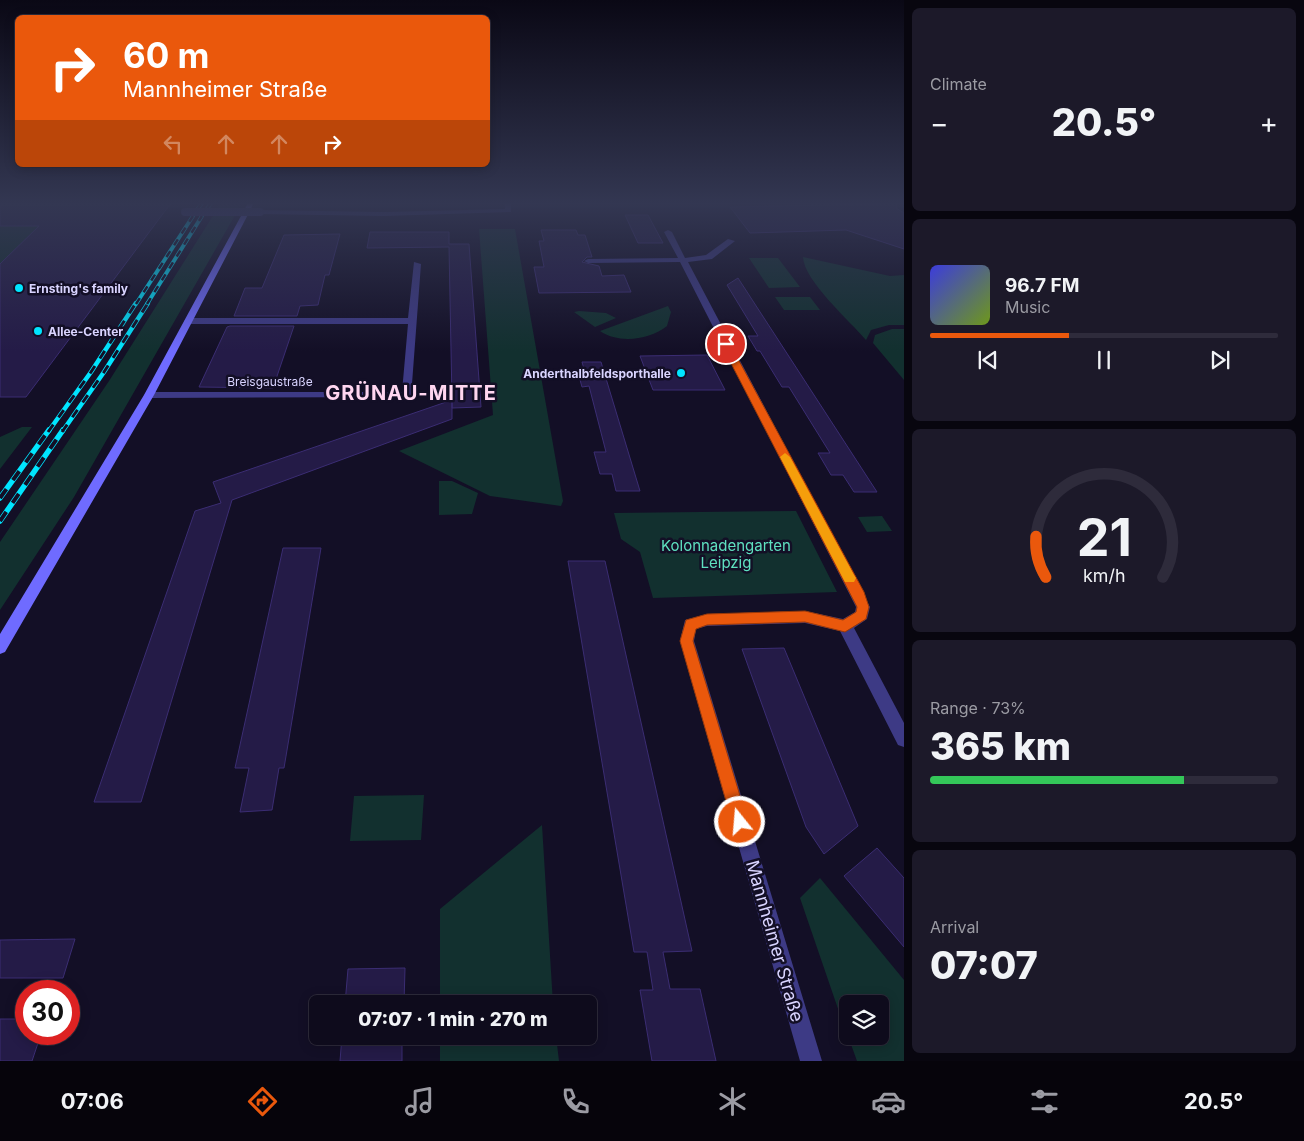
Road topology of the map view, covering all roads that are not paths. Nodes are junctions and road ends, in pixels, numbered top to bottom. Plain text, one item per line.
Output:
1 (225, 253) edge
2 (678, 253) edge
3 (715, 253) edge
4 (588, 261) dead end
5 (682, 261) junction
6 (417, 264) dead end
7 (188, 321) junction
8 (413, 321) junction
9 (149, 395) junction
10 (845, 626) junction
11 (0, 646) edge
12 (904, 739) edge
13 (811, 1061) edge

1 - 7 street
2 - 5 street
3 - 5 street
4 - 5 street
5 - 10 street
6 - 8 street, Breisgaustraße
7 - 8 street
7 - 9 street
8 - 9 street, Breisgaustraße
9 - 11 street
10 - 12 street
10 - 13 street, Mannheimer Straße

